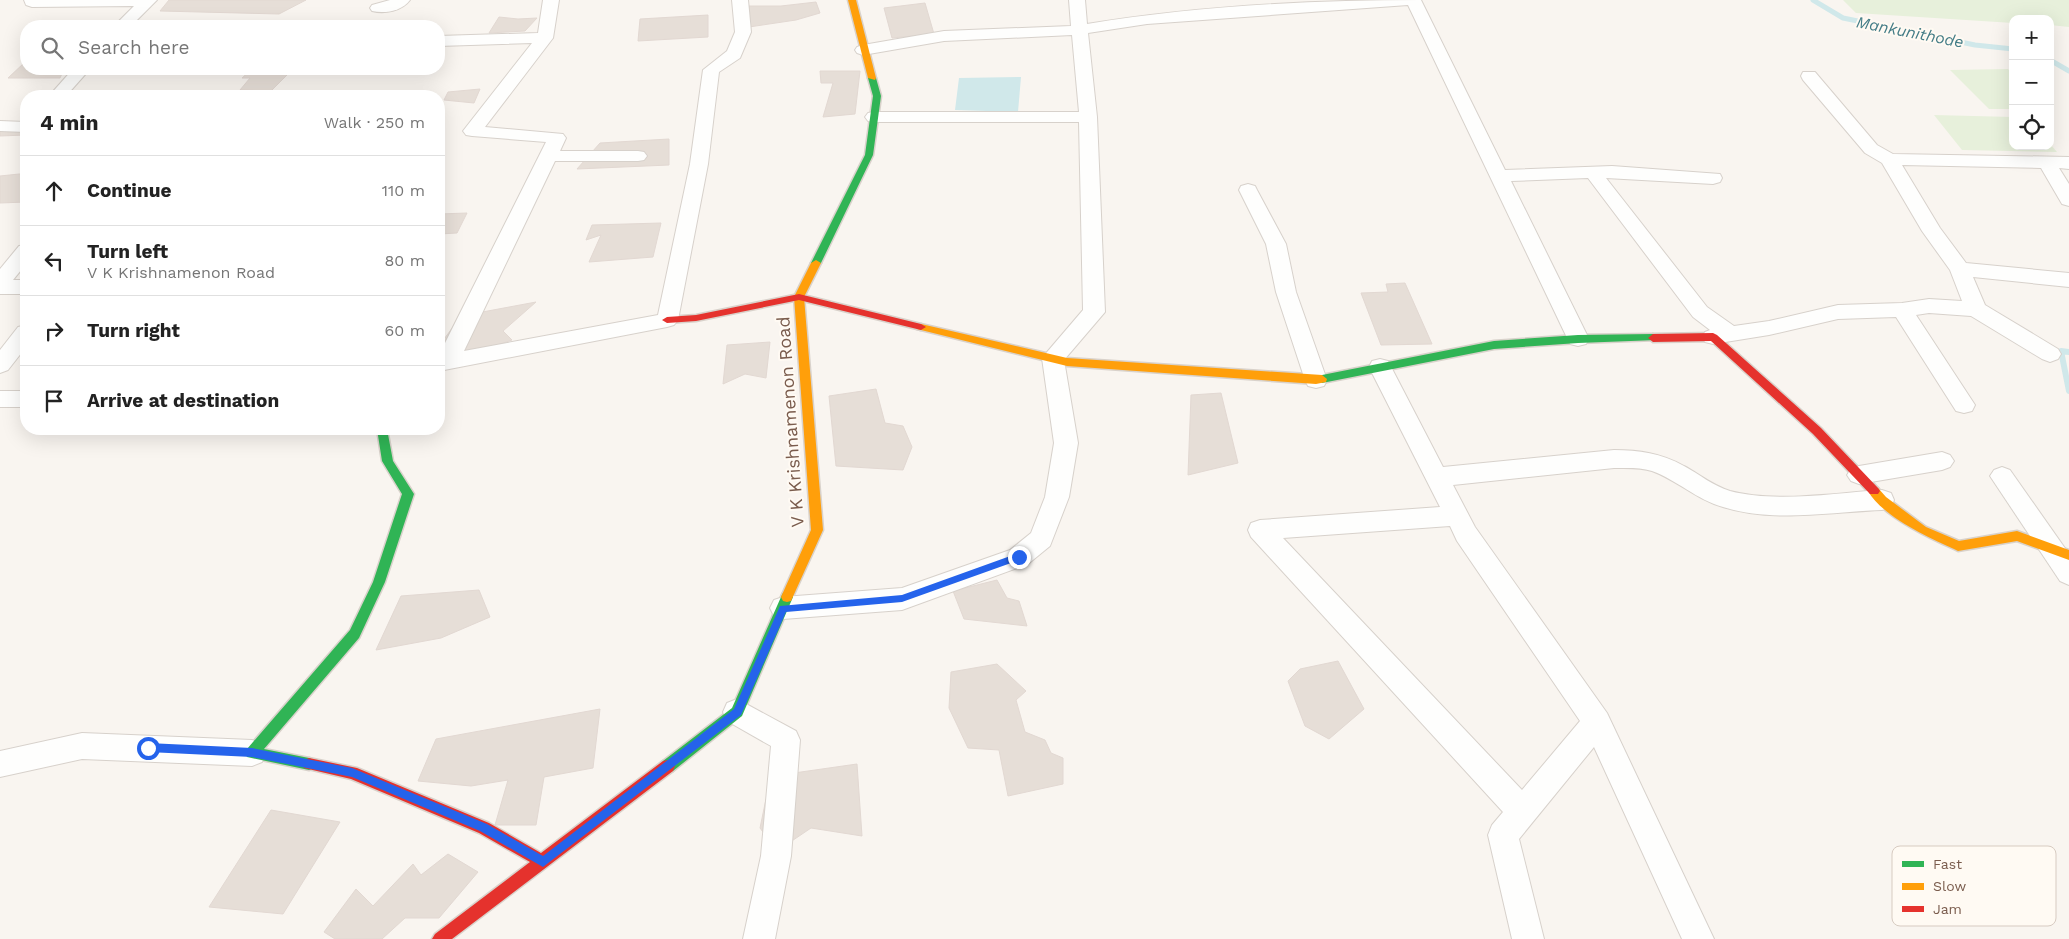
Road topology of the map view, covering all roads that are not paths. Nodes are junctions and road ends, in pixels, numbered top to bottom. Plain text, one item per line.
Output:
1 (32, 0) edge
2 (402, 0) edge
3 (551, 0) edge
4 (740, 0) edge
5 (852, 0) edge
6 (1078, 0) edge
7 (1412, 0) edge
8 (148, 1) edge
9 (1391, 1) edge
10 (378, 8) dead end
11 (128, 20) edge
12 (1079, 30) junction
13 (545, 38) junction
14 (445, 41) edge
15 (863, 50) junction
16 (76, 75) edge
17 (1809, 76) dead end
18 (63, 90) edge
19 (874, 117) junction
20 (1088, 117) junction
21 (0, 126) edge
22 (20, 127) edge
23 (548, 156) junction
24 (638, 156) dead end
25 (1889, 159) junction
26 (2047, 162) junction
27 (2069, 163) edge
28 (1593, 173) junction
29 (1498, 176) junction
30 (1713, 178) dead end
31 (1248, 190) dead end
32 (2069, 200) edge
33 (20, 258) edge
34 (1960, 269) junction
35 (2069, 280) edge
36 (0, 283) edge
37 (0, 287) edge
38 (20, 287) edge
39 (799, 297) junction
40 (1976, 309) junction
41 (1902, 310) junction
42 (667, 320) junction
43 (1721, 336) junction
44 (20, 339) edge
45 (1578, 339) junction
46 (2050, 354) dead end
47 (445, 358) edge
48 (1053, 358) junction
49 (445, 362) edge
50 (0, 364) edge
51 (1380, 367) junction
52 (1316, 380) junction
53 (0, 399) edge
54 (20, 399) edge
55 (1964, 405) dead end
56 (383, 435) edge
57 (1942, 461) dead end
58 (1859, 476) junction
59 (2002, 476) dead end
60 (1436, 477) junction
61 (1882, 500) junction
62 (1457, 516) junction
63 (2059, 551) edge
64 (2069, 574) edge
65 (783, 608) junction
66 (737, 712) junction
67 (1598, 722) junction
68 (252, 753) junction
69 (0, 764) edge
70 (1522, 812) junction
71 (543, 862) junction
72 (440, 939) edge
73 (758, 939) edge
74 (1528, 939) edge
75 (1698, 939) edge

1 - 8 street
2 - 10 street
3 - 13 street
4 - 42 street
5 - 15 street, V K Krishnamenon Road
6 - 12 street
7 - 9 street
7 - 29 street
8 - 11 street
9 - 12 street
12 - 15 street
12 - 20 street
13 - 14 street
13 - 23 street
15 - 19 street, V K Krishnamenon Road
16 - 18 street
17 - 25 street
19 - 20 street
19 - 39 street, V K Krishnamenon Road
20 - 48 street
21 - 22 street
23 - 24 street
23 - 47 street
25 - 26 street
25 - 34 street
26 - 27 street
26 - 32 street
28 - 29 street
28 - 30 street
28 - 43 street
29 - 45 street
31 - 52 street
33 - 36 street
34 - 35 street
34 - 40 street
37 - 38 street
39 - 42 street
39 - 48 street
39 - 65 street, V K Krishnamenon Road
40 - 41 street
40 - 46 street
41 - 43 street
41 - 55 street
42 - 49 street
43 - 45 street
43 - 58 street
44 - 50 street
45 - 51 street
48 - 52 street
48 - 65 street
51 - 52 street
51 - 60 street
53 - 54 street
56 - 68 street
57 - 58 street
58 - 61 street
59 - 63 street
60 - 61 street
60 - 62 street
61 - 63 street
62 - 67 street
62 - 70 street
63 - 64 street
65 - 66 street, V K Krishnamenon Road
66 - 71 street, V K Krishnamenon Road
66 - 73 street
67 - 70 street
67 - 75 street
68 - 69 street
68 - 71 street
70 - 74 street
71 - 72 street, V K Krishnamenon Road

